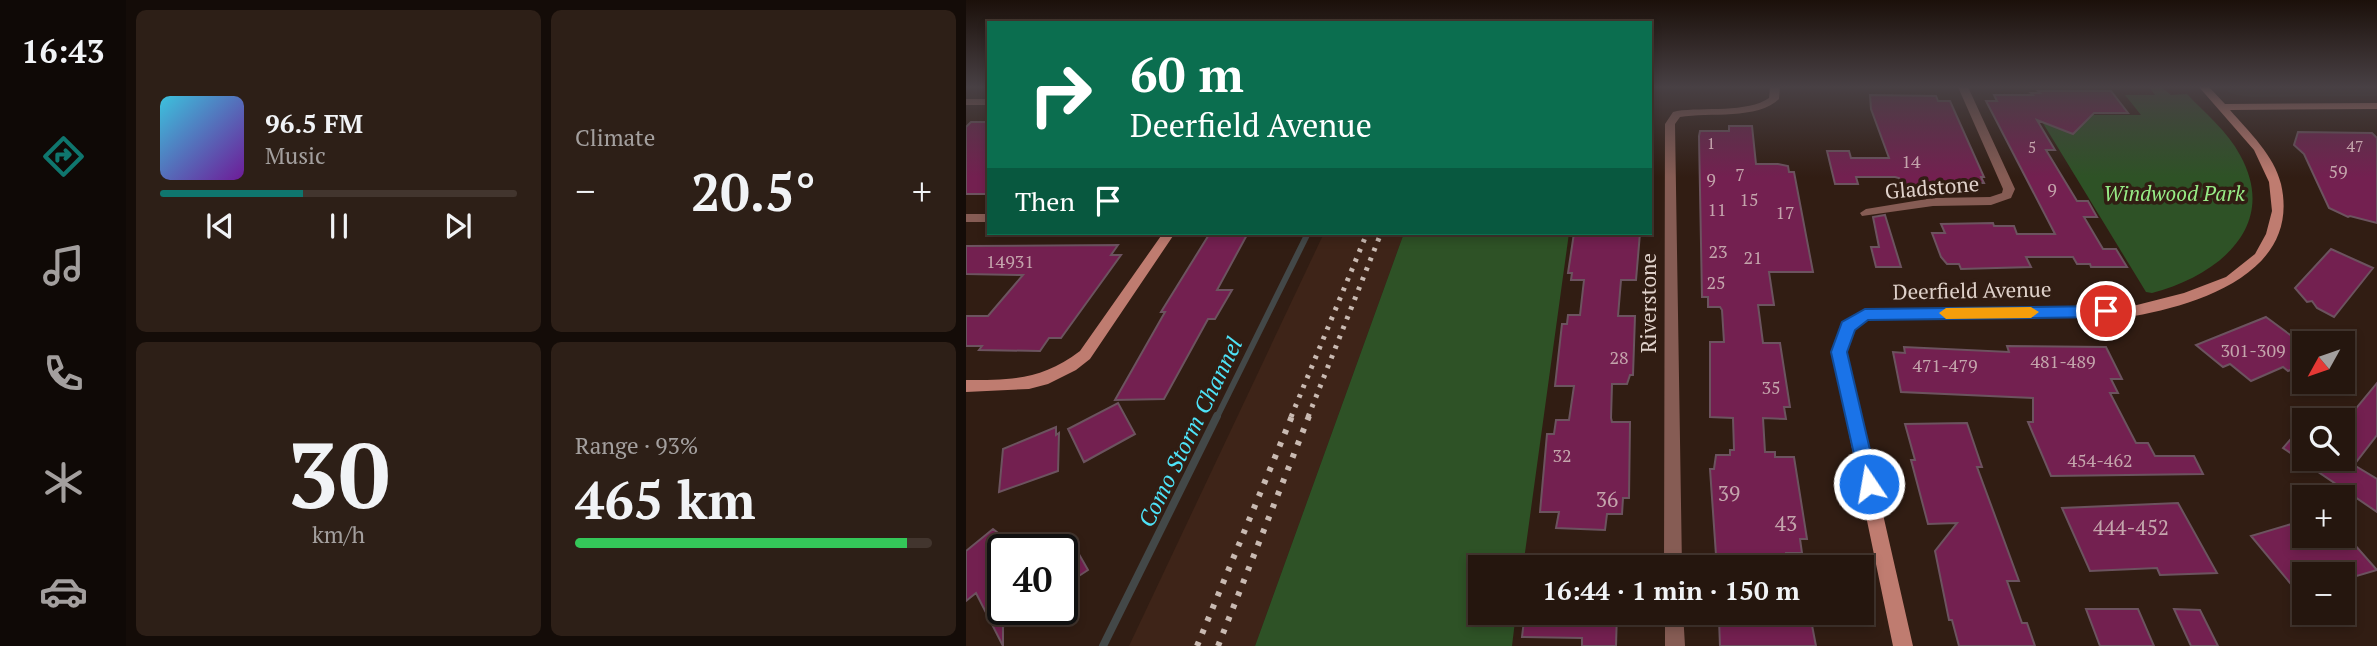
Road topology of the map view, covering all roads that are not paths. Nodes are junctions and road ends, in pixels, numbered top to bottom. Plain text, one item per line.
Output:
1 (1675, 117) edge
2 (1977, 117) edge
3 (2231, 117) edge
4 (1866, 213) dead end
5 (966, 218) edge
6 (987, 218) edge
7 (1168, 235) edge
8 (966, 386) edge
9 (1673, 555) edge
10 (1674, 625) edge
11 (1675, 646) edge
12 (1903, 646) edge

1 - 9 street, Riverstone
2 - 4 street, Gladstone
3 - 12 street, Deerfield Avenue
5 - 6 street
7 - 8 street
10 - 11 street

